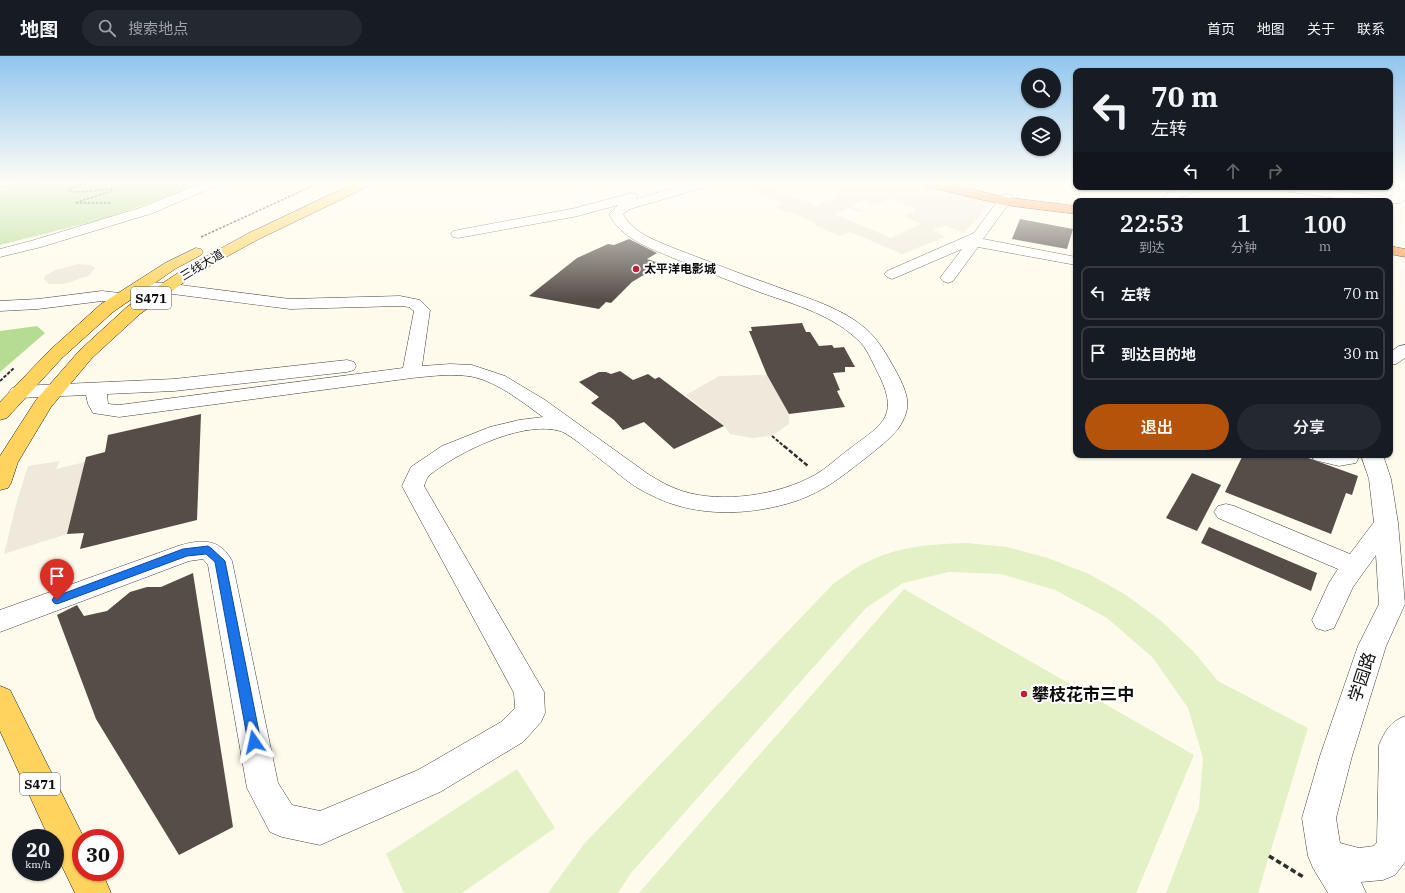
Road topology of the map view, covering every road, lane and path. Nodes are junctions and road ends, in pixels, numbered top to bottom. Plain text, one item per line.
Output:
1 (108, 222) edge
2 (233, 222) edge
3 (254, 222) edge
4 (283, 222) edge
5 (523, 222) edge
6 (620, 222) edge
7 (989, 222) edge
8 (458, 234) dead end
9 (200, 237) dead end
10 (977, 239) junction
11 (1393, 247) edge
12 (1405, 249) edge
13 (1393, 251) edge
14 (0, 253) edge
15 (1405, 253) edge
16 (1073, 260) edge
17 (892, 274) dead end
18 (948, 278) dead end
19 (139, 287) junction
20 (164, 288) junction
21 (123, 297) junction
22 (0, 306) edge
23 (1405, 350) edge
24 (1393, 358) edge
25 (413, 365) junction
26 (516, 389) junction
27 (54, 391) junction
28 (19, 392) junction
29 (0, 414) edge
30 (567, 425) junction
31 (497, 432) junction
32 (772, 436) dead end
33 (1335, 458) edge
34 (1348, 458) edge
35 (1373, 458) edge
36 (824, 480) junction
37 (0, 483) edge
38 (1226, 512) dead end
39 (1386, 523) junction
40 (1355, 566) junction
41 (1325, 620) dead end
42 (0, 621) edge
43 (0, 699) edge
44 (1405, 730) edge
45 (72, 850) edge
46 (1270, 856) dead end
47 (1317, 868) junction
48 (87, 881) edge
49 (93, 893) edge
50 (1348, 893) edge

1 - 14 street
2 - 9 path
3 - 19 main road, 三线大道 / S471
4 - 20 main road, 三线大道 / S471
5 - 8 street
6 - 36 street
7 - 10 street
10 - 16 street
10 - 17 street
10 - 18 street
11 - 12 highway
13 - 15 highway
19 - 20 street
19 - 21 main road, 三线大道 / S471
20 - 25 street
20 - 27 main road, 三线大道 / S471
21 - 22 street
21 - 28 main road, 三线大道 / S471
23 - 24 street
25 - 26 street
25 - 27 street
26 - 30 street
26 - 31 street
27 - 28 street
27 - 37 main road, 三线大道 / S471
28 - 29 main road, 三线大道 / S471
30 - 31 street
30 - 36 street
31 - 42 street
32 - 36 path
33 - 34 street
35 - 39 street, 学园路
38 - 40 street
39 - 40 street
39 - 47 street, 学园路
40 - 41 street
43 - 45 main road, S471
44 - 47 street
46 - 47 path
47 - 50 street, 学园路
48 - 49 main road

